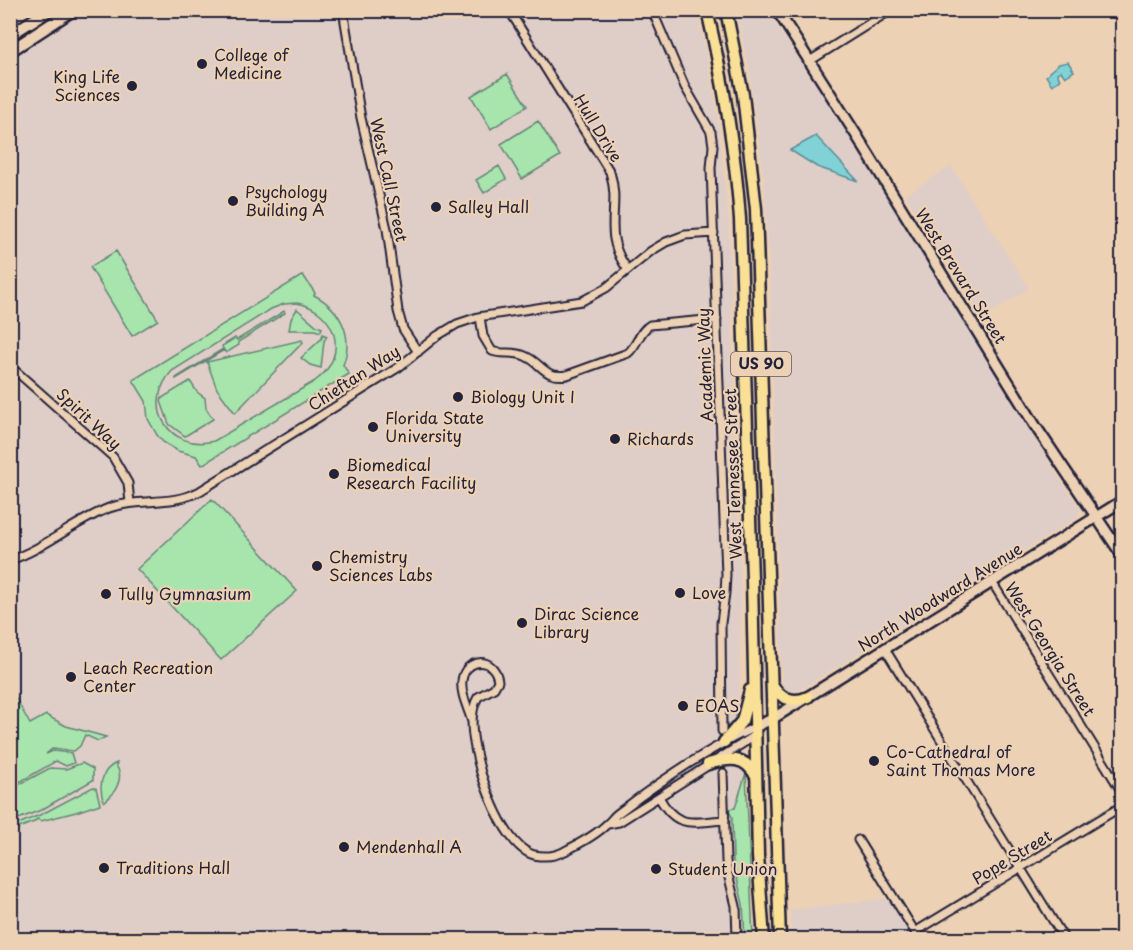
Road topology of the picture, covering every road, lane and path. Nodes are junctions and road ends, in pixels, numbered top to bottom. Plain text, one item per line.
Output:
1 (49, 10) edge
2 (73, 10) edge
3 (343, 10) edge
4 (509, 10) edge
5 (652, 10) edge
6 (707, 10) edge
7 (726, 10) edge
8 (777, 10) edge
9 (891, 10) edge
10 (10, 35) edge
11 (10, 51) edge
12 (808, 62) junction
13 (714, 233) junction
14 (628, 270) junction
15 (480, 317) junction
16 (717, 319) junction
17 (418, 352) junction
18 (10, 366) edge
19 (1122, 501) edge
20 (130, 503) junction
21 (1098, 517) junction
22 (1122, 555) edge
23 (10, 560) edge
24 (992, 582) junction
25 (885, 649) junction
26 (754, 672) junction
27 (771, 677) junction
28 (808, 697) junction
29 (772, 719) junction
30 (472, 722) junction
31 (756, 731) junction
32 (723, 737) junction
33 (708, 765) junction
34 (723, 773) tunnel mouth
35 (757, 781) junction
36 (1122, 792) edge
37 (659, 797) junction
38 (1122, 806) edge
39 (725, 820) junction
40 (608, 824) junction
41 (858, 840) dead end
42 (1021, 868) junction
43 (915, 932) junction
44 (737, 939) edge
45 (764, 939) edge
46 (780, 939) edge
47 (920, 939) edge
48 (1065, 939) edge

1 - 10 main road
2 - 11 main road
3 - 17 street, West Call Street
4 - 14 street, Hull Drive
5 - 13 street, Academic Way
6 - 26 main road, West Tennessee Street / US 90
7 - 27 main road, West Tennessee Street / US 90
8 - 12 street, West Brevard Street
9 - 12 street
12 - 21 street, West Brevard Street
13 - 14 street, Chieftan Way
13 - 16 street, Academic Way
14 - 15 street, Chieftan Way
15 - 16 street
15 - 17 street, Chieftan Way
16 - 32 street, Academic Way
17 - 20 street, Chieftan Way
18 - 20 street, Spirit Way
19 - 21 street, North Woodward Avenue
20 - 23 street, Chieftan Way
21 - 22 street, West Brevard Street
21 - 24 street, North Woodward Avenue
24 - 25 street, North Woodward Avenue
24 - 36 street, West Georgia Street
25 - 28 street, North Woodward Avenue
25 - 42 street
26 - 31 main road, West Tennessee Street / US 90
26 - 32 main road
27 - 28 main road
27 - 29 main road, West Tennessee Street / US 90
28 - 29 street, North Woodward Avenue
29 - 31 street, North Woodward Avenue
29 - 46 main road, West Tennessee Street / US 90
30 - 30 street, North Woodward Avenue
30 - 40 street, North Woodward Avenue
31 - 32 street, North Woodward Avenue
31 - 33 street, North Woodward Avenue
31 - 35 main road, West Tennessee Street / US 90
32 - 40 street, North Woodward Avenue
33 - 35 main road
33 - 37 street, North Woodward Avenue
34 - 39 street
35 - 45 main road, West Tennessee Street / US 90
37 - 39 street
37 - 40 street, North Woodward Avenue
38 - 42 street, Pope Street
39 - 44 street
41 - 43 street
42 - 43 street, Pope Street
42 - 48 street
43 - 47 street

